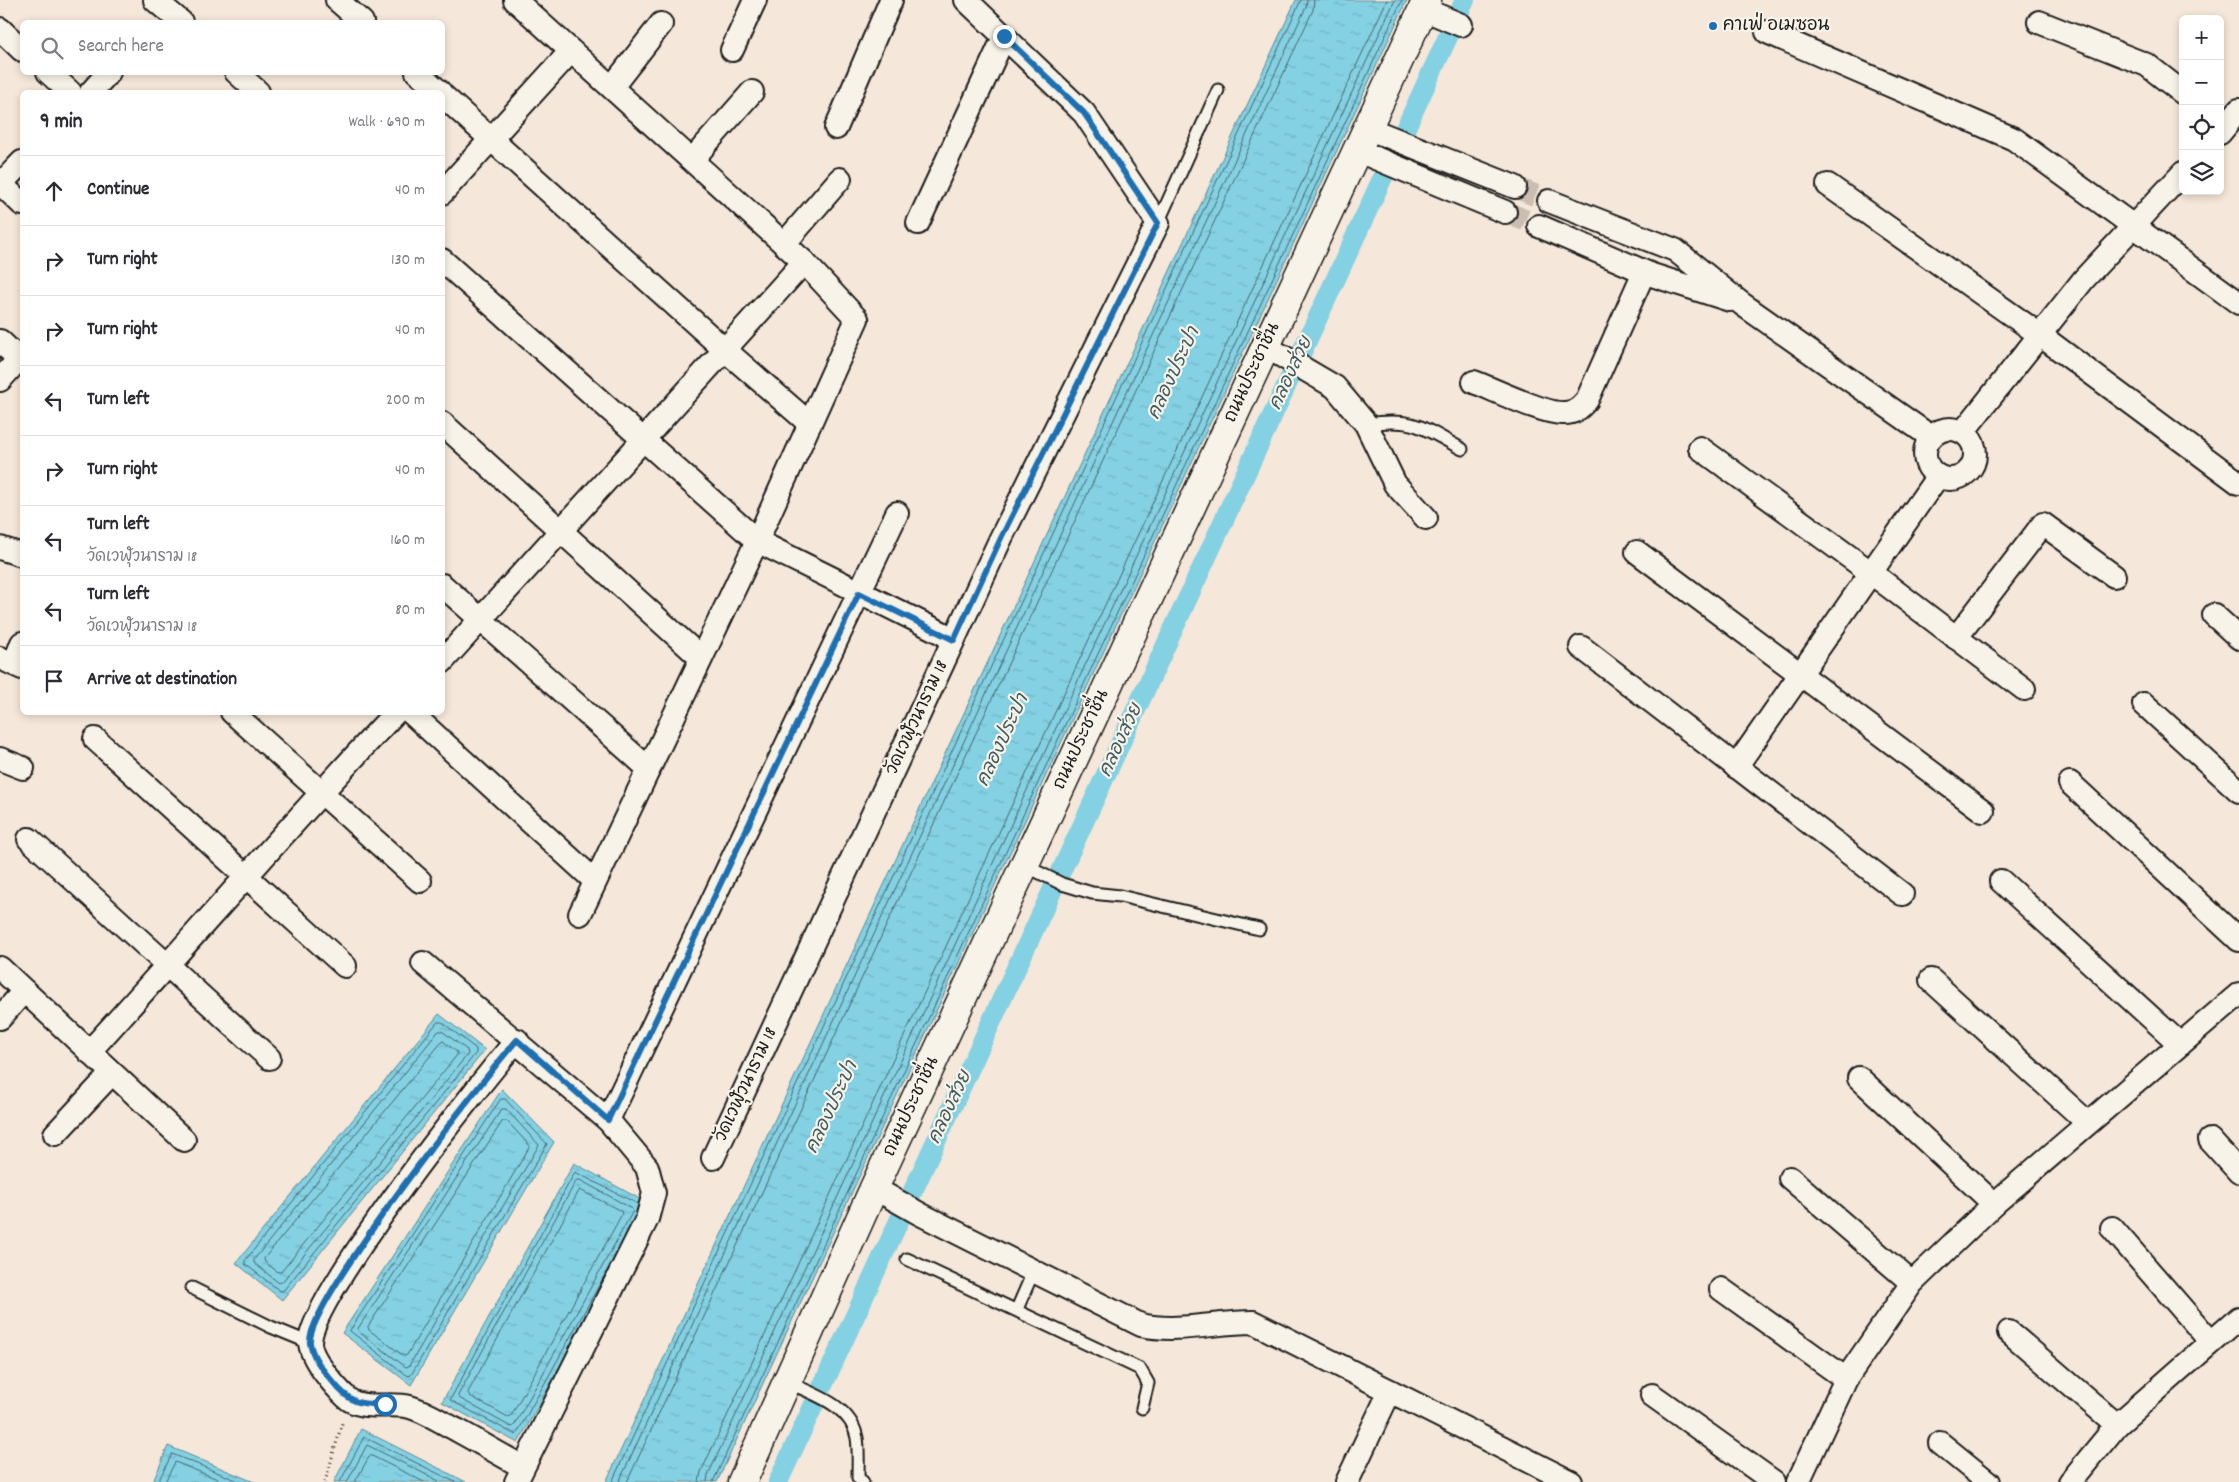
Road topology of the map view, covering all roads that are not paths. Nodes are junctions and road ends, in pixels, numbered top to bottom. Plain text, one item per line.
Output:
1 (337, 0) edge
2 (515, 0) edge
3 (755, 0) edge
4 (891, 0) edge
5 (966, 0) edge
6 (1428, 7) edge
7 (360, 20) edge
8 (2039, 22) dead end
9 (661, 24) dead end
10 (1461, 25) dead end
11 (0, 29) edge
12 (1767, 32) dead end
13 (1004, 36) junction
14 (20, 48) edge
15 (732, 50) dead end
16 (571, 51) junction
17 (51, 75) edge
18 (106, 75) edge
19 (239, 75) edge
20 (420, 75) edge
21 (612, 87) junction
22 (68, 90) edge
23 (93, 90) edge
24 (256, 90) edge
25 (438, 90) edge
26 (1218, 90) dead end
27 (2179, 90) edge
28 (752, 92) dead end
29 (445, 98) edge
30 (836, 128) dead end
31 (491, 139) junction
32 (1361, 139) junction
33 (692, 160) junction
34 (20, 164) edge
35 (2179, 177) edge
36 (840, 179) dead end
37 (0, 184) edge
38 (1828, 185) dead end
39 (1515, 187) tunnel mouth
40 (445, 190) edge
41 (1549, 200) tunnel mouth
42 (20, 202) edge
43 (1505, 212) tunnel mouth
44 (918, 223) dead end
45 (1158, 223) junction
46 (2134, 225) junction
47 (1539, 226) tunnel mouth
48 (784, 244) junction
49 (804, 262) junction
50 (445, 263) edge
51 (1644, 272) junction
52 (2239, 303) edge
53 (1742, 304) junction
54 (2040, 335) junction
55 (0, 342) edge
56 (1265, 346) junction
57 (725, 350) junction
58 (20, 360) edge
59 (20, 362) edge
60 (0, 380) edge
61 (1474, 382) dead end
62 (810, 424) junction
63 (1366, 424) junction
64 (445, 426) edge
65 (1963, 432) junction
66 (1931, 437) junction
67 (642, 441) junction
68 (1700, 448) dead end
69 (1462, 449) dead end
70 (1938, 476) junction
71 (2239, 484) edge
72 (898, 513) dead end
73 (1426, 518) dead end
74 (561, 531) junction
75 (757, 541) junction
76 (0, 548) edge
77 (1637, 552) dead end
78 (20, 554) edge
79 (1870, 572) junction
80 (2114, 576) dead end
81 (445, 588) edge
82 (859, 593) junction
83 (2214, 616) dead end
84 (481, 620) junction
85 (1956, 638) junction
86 (2239, 638) edge
87 (954, 640) junction
88 (20, 647) edge
89 (1581, 648) dead end
90 (701, 658) junction
91 (445, 659) edge
92 (12, 663) edge
93 (1799, 673) junction
94 (2024, 690) dead end
95 (2144, 704) dead end
96 (235, 715) edge
97 (393, 715) edge
98 (413, 715) edge
99 (94, 739) dead end
100 (0, 759) edge
101 (1736, 766) junction
102 (23, 768) dead end
103 (649, 770) junction
104 (2070, 783) dead end
105 (2239, 791) edge
106 (320, 792) junction
107 (1983, 811) dead end
108 (28, 839) dead end
109 (1024, 865) junction
110 (247, 877) junction
111 (420, 881) dead end
112 (595, 881) junction
113 (2001, 881) dead end
114 (1902, 894) dead end
115 (580, 914) dead end
116 (1259, 929) dead end
117 (2239, 940) edge
118 (423, 963) dead end
119 (168, 966) junction
120 (345, 966) dead end
121 (0, 968) edge
122 (1931, 980) dead end
123 (24, 991) junction
124 (2239, 994) edge
125 (0, 1018) edge
126 (517, 1040) junction
127 (2180, 1044) junction
128 (89, 1052) junction
129 (270, 1058) dead end
130 (112, 1073) junction
131 (1859, 1078) dead end
132 (608, 1120) junction
133 (2088, 1123) junction
134 (55, 1134) dead end
135 (184, 1140) dead end
136 (2210, 1140) dead end
137 (712, 1158) dead end
138 (2239, 1172) edge
139 (1790, 1178) dead end
140 (874, 1188) junction
141 (1994, 1204) junction
142 (2112, 1228) dead end
143 (907, 1259) dead end
144 (1034, 1270) junction
145 (1912, 1283) junction
146 (192, 1288) dead end
147 (1721, 1289) dead end
148 (1017, 1309) junction
149 (2239, 1318) edge
150 (2009, 1332) dead end
151 (310, 1342) junction
152 (2211, 1342) junction
153 (1846, 1379) junction
154 (787, 1382) junction
155 (1390, 1391) junction
156 (1652, 1395) dead end
157 (1142, 1408) dead end
158 (2117, 1425) junction
159 (1940, 1443) dead end
160 (519, 1474) edge
161 (859, 1480) edge
162 (742, 1482) edge
163 (1347, 1482) edge
164 (1571, 1482) edge
165 (1774, 1482) edge
166 (1798, 1482) edge
167 (1988, 1482) edge
168 (2070, 1482) edge

1 - 7 street
2 - 16 street
3 - 15 street
4 - 30 street
5 - 13 street
6 - 10 street
6 - 32 street, ถนนประชาชื่น
8 - 27 street
9 - 21 street
11 - 14 street
12 - 46 street
13 - 44 street
13 - 45 street
16 - 21 street
16 - 31 street
17 - 22 street
18 - 23 street
19 - 24 street
20 - 25 street
21 - 33 street
26 - 45 lane
28 - 33 street
29 - 31 street
31 - 40 street
31 - 57 street
32 - 39 street
32 - 43 street
32 - 56 street, ถนนประชาชื่น
33 - 48 street
34 - 37 street
35 - 46 street
36 - 48 street
37 - 42 street
38 - 54 street
41 - 53 street
45 - 87 street, วัดเวฬุวนาราม 18
46 - 52 street
46 - 54 street
47 - 51 street
48 - 49 street
49 - 57 street
49 - 62 street
50 - 67 street
51 - 53 street
51 - 61 street
53 - 66 street
54 - 65 street
54 - 71 street
55 - 58 street
56 - 63 street
56 - 109 street, ถนนประชาชื่น
57 - 62 street
57 - 67 street
59 - 60 street
62 - 75 street
63 - 69 lane
63 - 73 street
64 - 74 street
65 - 66 street
65 - 70 street
66 - 70 street
67 - 74 street
67 - 75 street
68 - 79 street
70 - 79 street
72 - 82 street
74 - 84 street
74 - 90 street
75 - 82 street
75 - 90 street
76 - 78 street
77 - 93 street
79 - 85 street
79 - 93 street
80 - 85 street
81 - 84 street
82 - 87 street
82 - 132 street
83 - 86 street
84 - 91 street
84 - 103 street
85 - 94 street
87 - 137 street, วัดเวฬุวนาราม 18
88 - 92 street
89 - 101 street
90 - 103 street
93 - 101 street
93 - 107 street
95 - 105 street
96 - 106 street
97 - 106 street
98 - 112 street
99 - 110 street
100 - 102 street
101 - 114 street
103 - 112 street
104 - 117 street
106 - 110 street
106 - 111 street
108 - 119 street
109 - 116 lane
109 - 140 street, ถนนประชาชื่น
110 - 119 street
110 - 120 street
112 - 115 street
113 - 127 street
118 - 126 street
119 - 128 street
119 - 129 street
121 - 123 street
122 - 133 street
123 - 125 street
123 - 128 street
124 - 127 street
126 - 132 street
126 - 151 street
127 - 133 street
128 - 130 street
130 - 134 street
130 - 135 street
131 - 141 street
132 - 160 street
133 - 141 street
136 - 138 street
139 - 145 street
140 - 144 street
140 - 154 street, ถนนประชาชื่น
141 - 145 street
142 - 152 street
143 - 148 lane
144 - 148 lane
144 - 155 street
145 - 153 street
146 - 151 lane
147 - 153 street
148 - 157 lane
149 - 152 street
150 - 158 street
151 - 160 street
152 - 158 street
153 - 166 street
154 - 161 lane
154 - 162 street, ถนนประชาชื่น
155 - 163 street
155 - 164 street
156 - 165 street
158 - 168 street
159 - 167 street

